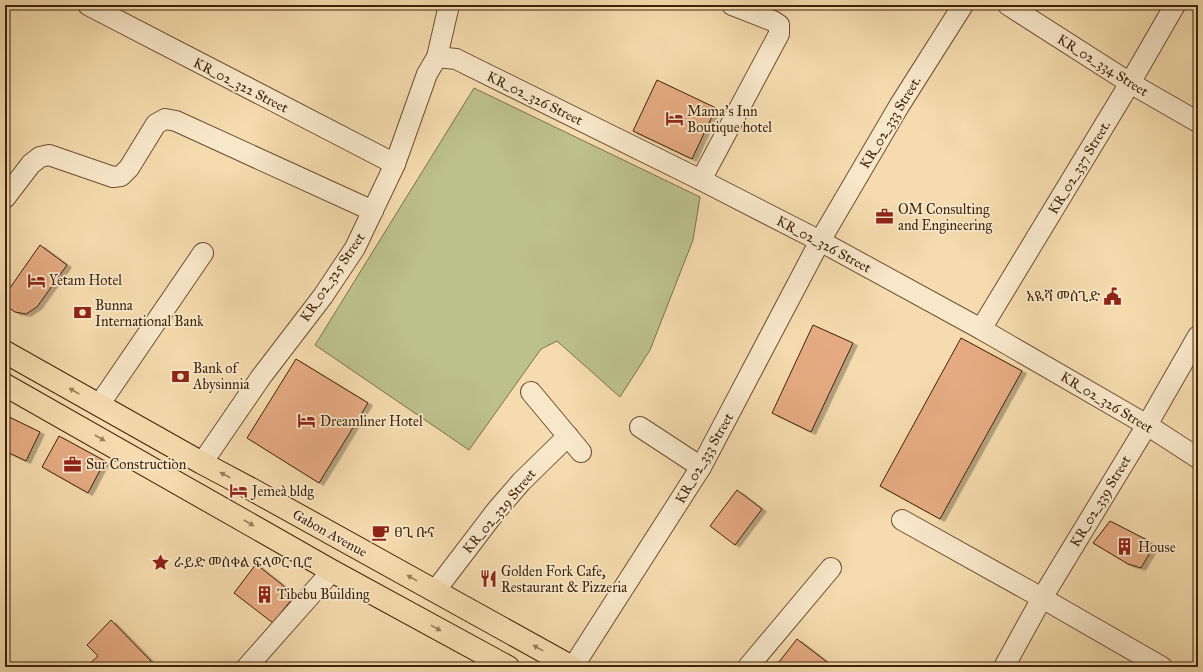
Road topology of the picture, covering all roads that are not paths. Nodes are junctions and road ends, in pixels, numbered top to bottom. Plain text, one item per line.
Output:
1 (88, 5) edge
2 (449, 5) edge
3 (732, 5) edge
4 (963, 5) edge
5 (1008, 5) edge
6 (1175, 5) edge
7 (438, 57) junction
8 (1130, 83) junction
9 (1198, 122) edge
10 (395, 164) junction
11 (701, 180) junction
12 (5, 198) edge
13 (373, 211) junction
14 (820, 241) junction
15 (203, 253) dead end
16 (982, 329) junction
17 (1198, 336) edge
18 (5, 352) edge
19 (5, 385) edge
20 (531, 392) dead end
21 (99, 405) junction
22 (1147, 425) junction
23 (640, 427) dead end
24 (568, 436) junction
25 (581, 452) dead end
26 (1198, 458) edge
27 (202, 463) junction
28 (701, 467) junction
29 (902, 520) dead end
30 (831, 568) dead end
31 (332, 571) junction
32 (435, 591) junction
33 (1042, 598) junction
34 (476, 613) junction
35 (461, 642) junction
36 (247, 667) edge
37 (508, 667) edge
38 (572, 667) edge
39 (748, 667) edge
40 (1004, 667) edge
41 (1162, 667) edge

1 - 10 street, KR_02_322 Street
2 - 7 street, KR_02_325 Street
3 - 11 street
4 - 14 street, KR_02_333 Street.
5 - 8 street, KR_02_334 Street
6 - 8 street, KR_02_337 Street.
7 - 10 street, KR_02_325 Street
7 - 11 street, KR_02_326 Street
8 - 9 street, KR_02_334 Street
8 - 16 street, KR_02_337 Street.
10 - 13 street, KR_02_325 Street
11 - 14 street, KR_02_326 Street
12 - 13 street
13 - 27 street, KR_02_325 Street
14 - 16 street, KR_02_326 Street
14 - 28 street, KR_02_333 Street
15 - 21 street
16 - 22 street, KR_02_326 Street
17 - 22 street, KR_02_339 Street
21 -> 18 main road, Gabon Avenue
19 -> 31 main road
20 - 24 street
21 - 27 main road, Gabon Avenue
22 - 26 street, KR_02_326 Street
22 - 33 street, KR_02_339 Street
23 - 28 street
24 - 25 street
24 - 32 street, KR_02_329 Street
32 -> 27 main road, Gabon Avenue
28 - 38 street, KR_02_333 Street
29 - 33 street
30 - 39 street
31 -> 35 main road
31 - 36 street
32 - 34 main road, Gabon Avenue
33 - 40 street, KR_02_339 Street
33 - 41 street
34 - 35 main road
38 -> 34 main road, Gabon Avenue
35 - 37 main road

